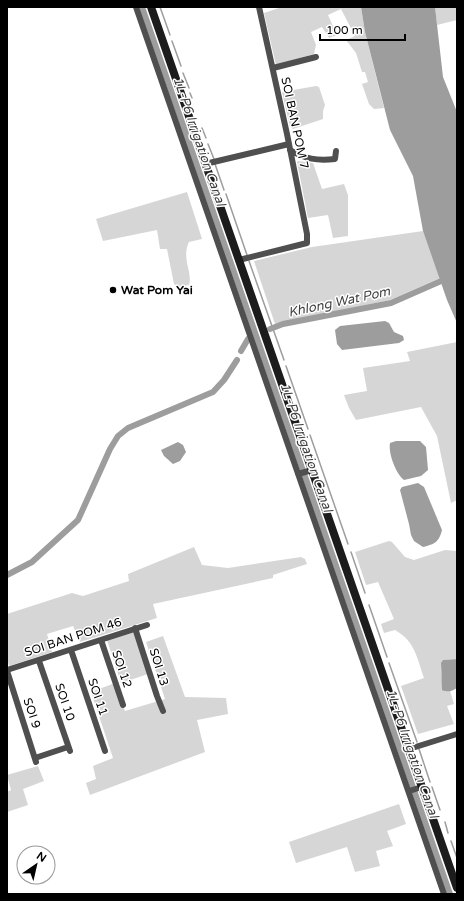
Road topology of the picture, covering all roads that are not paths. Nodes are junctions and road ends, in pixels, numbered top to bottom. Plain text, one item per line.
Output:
1 (136, 7) edge
2 (151, 7) edge
3 (259, 7) edge
4 (316, 57) dead end
5 (273, 68) junction
6 (289, 147) junction
7 (336, 150) dead end
8 (205, 164) junction
9 (239, 260) junction
10 (239, 282) junction
11 (310, 471) junction
12 (299, 474) junction
13 (147, 625) dead end
14 (136, 628) junction
15 (101, 640) junction
16 (71, 650) junction
17 (39, 661) junction
18 (7, 671) edge
19 (123, 705) dead end
20 (163, 711) dead end
21 (457, 734) edge
22 (409, 749) junction
23 (105, 751) dead end
24 (35, 760) joint
25 (415, 789) junction
26 (457, 888) edge
27 (444, 894) edge

1 - 10 street
2 - 8 main road
3 - 5 street, SOI BAN POM 7
4 - 5 street
5 - 6 street, SOI BAN POM 7
6 - 7 street
6 - 8 street
6 - 9 street, SOI BAN POM 7
8 - 9 main road
9 - 10 main road
10 - 11 main road
10 - 12 street
11 - 12 street
11 - 22 main road
12 - 25 street
13 - 14 street, SOI BAN POM 46
14 - 15 street, SOI BAN POM 46
14 - 20 street, SOI 13
15 - 16 street, SOI BAN POM 46
15 - 19 street, SOI 12
16 - 17 street, SOI BAN POM 46
16 - 23 street, SOI 11
17 - 18 street, SOI BAN POM 46
17 - 24 street, SOI 10
18 - 24 street, SOI 9
21 - 22 street
22 - 25 main road
25 - 26 main road
25 - 27 street

